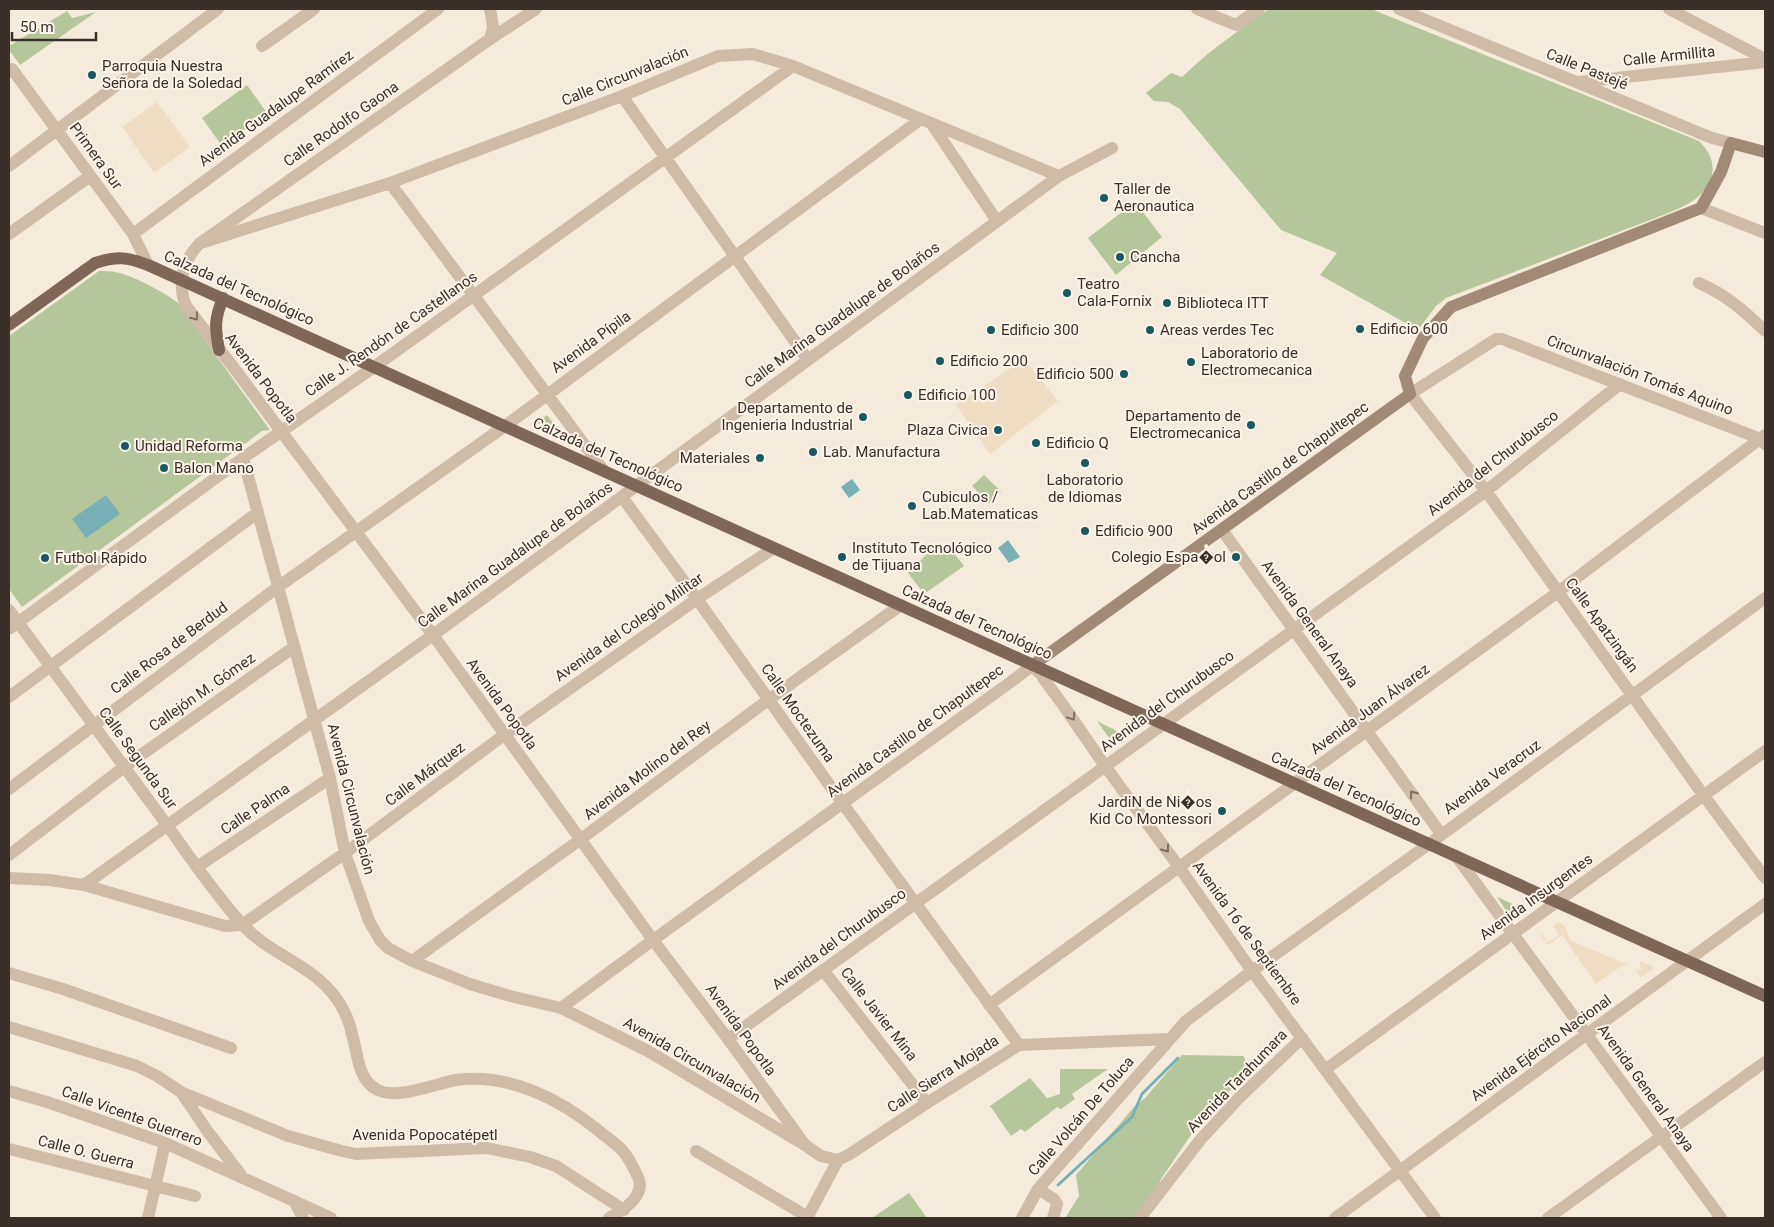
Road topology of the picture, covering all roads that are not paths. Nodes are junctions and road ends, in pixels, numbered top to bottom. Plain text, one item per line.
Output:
1 (218, 9) edge
2 (314, 9) edge
3 (438, 9) edge
4 (490, 9) edge
5 (536, 9) edge
6 (1197, 9) edge
7 (1259, 9) edge
8 (1399, 9) edge
9 (1669, 9) edge
10 (490, 39) junction
11 (262, 46) dead end
12 (1765, 61) edge
13 (793, 66) junction
14 (11, 71) edge
15 (1576, 82) junction
16 (622, 96) junction
17 (926, 121) junction
18 (57, 130) junction
19 (1731, 143) junction
20 (1112, 148) dead end
21 (1765, 152) edge
22 (666, 158) junction
23 (9, 166) edge
24 (90, 176) junction
25 (1059, 176) junction
26 (390, 183) junction
27 (1701, 208) junction
28 (998, 221) junction
29 (1765, 233) edge
30 (9, 234) edge
31 (133, 234) junction
32 (199, 244) junction
33 (735, 256) junction
34 (148, 265) junction
35 (181, 280) junction
36 (1699, 283) dead end
37 (474, 296) junction
38 (223, 298) junction
39 (9, 324) edge
40 (1765, 331) edge
41 (1502, 340) joint
42 (219, 350) junction
43 (808, 360) junction
44 (374, 367) junction
45 (1620, 384) junction
46 (548, 394) junction
47 (1410, 394) junction
48 (505, 426) junction
49 (281, 432) junction
50 (1764, 439) edge
51 (243, 458) junction
52 (604, 471) junction
53 (637, 485) junction
54 (1486, 491) junction
55 (622, 497) junction
56 (257, 513) junction
57 (1222, 530) junction
58 (355, 532) junction
59 (774, 548) junction
60 (278, 586) junction
61 (1558, 592) junction
62 (1765, 598) edge
63 (697, 599) junction
64 (901, 605) junction
65 (9, 610) edge
66 (13, 626) edge
67 (1294, 630) junction
68 (433, 635) junction
69 (294, 647) junction
70 (1033, 665) junction
71 (50, 666) junction
72 (1632, 695) junction
73 (9, 697) edge
74 (768, 700) junction
75 (314, 720) junction
76 (1163, 724) junction
77 (93, 725) junction
78 (1367, 731) junction
79 (504, 735) junction
80 (1765, 751) edge
81 (1105, 766) junction
82 (124, 767) junction
83 (330, 778) junction
84 (1294, 783) junction
85 (9, 789) edge
86 (1704, 796) junction
87 (843, 804) junction
88 (166, 824) junction
89 (1441, 834) junction
90 (581, 839) junction
91 (1429, 844) junction
92 (345, 853) junction
93 (9, 855) edge
94 (1456, 856) junction
95 (197, 867) junction
96 (1180, 867) junction
97 (9, 878) edge
98 (1765, 878) edge
99 (84, 885) junction
100 (1557, 902) junction
101 (916, 903) junction
102 (1765, 904) edge
103 (242, 925) junction
104 (1514, 935) junction
105 (653, 940) junction
106 (412, 961) junction
107 (1688, 961) junction
108 (823, 970) junction
109 (1252, 971) junction
110 (9, 973) edge
111 (1765, 996) edge
112 (990, 1005) junction
113 (561, 1008) junction
114 (9, 1027) edge
115 (1587, 1035) junction
116 (1302, 1038) junction
117 (728, 1039) junction
118 (1170, 1039) junction
119 (1019, 1045) junction
120 (231, 1048) dead end
121 (1765, 1062) edge
122 (1326, 1069) junction
123 (9, 1091) edge
124 (181, 1092) junction
125 (927, 1103) junction
126 (1661, 1136) junction
127 (165, 1143) junction
128 (804, 1145) junction
129 (9, 1149) edge
130 (696, 1151) dead end
131 (838, 1160) junction
132 (1400, 1170) junction
133 (242, 1177) junction
134 (156, 1186) junction
135 (1038, 1189) junction
136 (195, 1196) dead end
137 (294, 1201) junction
138 (624, 1210) junction
139 (148, 1218) edge
140 (303, 1218) edge
141 (332, 1218) edge
142 (609, 1218) edge
143 (808, 1218) edge
144 (1022, 1218) edge
145 (1052, 1218) edge
146 (1140, 1218) edge
147 (1335, 1218) edge
148 (1435, 1218) edge
149 (1548, 1218) edge
150 (1721, 1218) edge

1 - 18 street
2 - 11 street
3 - 31 street, Avenida Guadalupe Ramírez
4 - 10 street
5 - 10 street, Calle Rodolfo Gaona
6 - 7 street
8 - 15 street, Calle Pastejé
9 - 12 street
10 - 32 street, Calle Rodolfo Gaona
12 - 15 street, Calle Armillita
13 - 16 street, Calle Circunvalación
13 - 17 street, Calle Circunvalación
13 - 22 street, Calle J. Rendón de Castellanos
14 - 18 street, Primera Sur
15 - 19 street, Calle Pastejé
16 - 22 street
16 - 26 street, Calle Circunvalación
17 - 25 street, Calle Circunvalación
17 - 28 street
17 - 33 street, Avenida Pípila
18 - 23 street
18 - 24 street, Primera Sur
19 - 21 main road, Calle Pastejé
19 - 27 main road
20 - 25 street, Calle Marina Guadalupe de Bolaños
22 - 33 street
22 - 37 street, Calle J. Rendón de Castellanos
24 - 30 street
24 - 31 street, Primera Sur
25 - 28 street, Calle Marina Guadalupe de Bolaños
26 - 32 street, Calle Circunvalación
26 - 37 street
27 - 29 street
27 - 47 main road
28 - 43 street, Calle Marina Guadalupe de Bolaños
31 - 34 street, Primera Sur
32 - 35 street, Calle Rodolfo Gaona
33 - 43 street
33 - 46 street, Avenida Pípila
34 - 35 main road, Calzada del Tecnológico
34 - 39 main road, Calzada del Tecnológico
35 - 38 main road, Calzada del Tecnológico
35 -> 42 street, Avenida Popotla
36 - 40 street
37 - 44 street, Calle J. Rendón de Castellanos
37 - 46 street
38 - 42 main road
38 - 44 main road, Calzada del Tecnológico
41 - 45 street, Circunvalación Tomás Aquino
41 - 47 street, Avenida Castillo de Chapultepec
42 - 49 street, Avenida Popotla
43 - 53 street, Calle Marina Guadalupe de Bolaños
44 - 48 main road, Calzada del Tecnológico
44 - 49 street, Calle J. Rendón de Castellanos
45 - 50 street, Circunvalación Tomás Aquino
45 - 54 street, Avenida del Churubusco
46 - 48 street, Avenida Pípila
46 - 52 street
47 - 54 street, Calle Apatzingán
47 - 57 main road, Avenida Castillo de Chapultepec
48 - 52 main road, Calzada del Tecnológico
48 - 58 street, Avenida Pípila
49 - 51 street, Calle J. Rendón de Castellanos
49 - 58 street, Avenida Popotla
50 - 61 street, Avenida Juan Álvarez
51 - 56 street, Avenida Circunvalación
51 - 66 street, Calle J. Rendón de Castellanos
52 - 53 main road, Calzada del Tecnológico
53 - 55 street, Calle Marina Guadalupe de Bolaños
53 - 59 main road, Calzada del Tecnológico
54 - 61 street, Calle Apatzingán
54 - 67 street, Avenida del Churubusco
55 - 63 street, Calle Moctezuma
55 - 68 street, Calle Marina Guadalupe de Bolaños
56 - 60 street, Avenida Circunvalación
56 - 71 street
57 - 67 street, Avenida General Anaya
57 - 70 main road, Avenida Castillo de Chapultepec
58 - 60 street, Avenida Pípila
58 - 68 street, Avenida Popotla
59 - 63 street, Avenida del Colegio Militar
59 - 64 main road, Calzada del Tecnológico
60 - 69 street, Avenida Circunvalación
60 - 77 street, Calle Rosa de Berdud
61 - 72 street, Calle Apatzingán
61 - 78 street, Avenida Juan Álvarez
62 - 72 street, Avenida Veracruz
63 - 74 street, Calle Moctezuma
63 - 79 street, Avenida del Colegio Militar
64 - 70 main road, Calzada del Tecnológico
64 - 74 street, Avenida Molino del Rey
65 - 66 street, Calle Segunda Sur
66 - 71 street, Calle Segunda Sur
67 - 76 street, Avenida del Churubusco
67 - 78 street, Avenida General Anaya
68 - 75 street, Calle Marina Guadalupe de Bolaños
68 - 79 street, Avenida Popotla
69 - 75 street, Avenida Circunvalación
69 - 82 street, Callejón M. Gómez
70 - 76 main road, Calzada del Tecnológico
70 -> 81 street, Avenida 16 de Septiembre
70 - 87 street, Avenida Castillo de Chapultepec
71 - 73 street
71 - 77 street, Calle Segunda Sur
72 - 86 street, Calle Apatzingán
72 - 89 street, Avenida Veracruz
74 - 87 street, Calle Moctezuma
74 - 90 street, Avenida Molino del Rey
75 - 83 street, Avenida Circunvalación
75 - 88 street, Calle Marina Guadalupe de Bolaños
76 - 81 street, Avenida del Churubusco
76 - 84 main road, Calzada del Tecnológico
77 - 82 street, Calle Segunda Sur
77 - 85 street, Calle Rosa de Berdud
78 - 84 street, Avenida Juan Álvarez
89 -> 78 street, Avenida General Anaya
79 - 90 street, Avenida Popotla
79 - 92 street, Calle Márquez
80 - 86 street, Avenida Insurgentes
81 -> 96 street, Avenida 16 de Septiembre
81 - 101 street, Avenida del Churubusco
82 - 88 street, Calle Segunda Sur
82 - 93 street, Callejón M. Gómez
83 - 92 street, Avenida Circunvalación
83 - 95 street, Calle Palma
84 - 91 main road, Calzada del Tecnológico
84 - 96 street, Avenida Juan Álvarez
86 - 98 street, Calle Apatzingán
86 - 100 street, Avenida Insurgentes
87 - 101 street, Calle Moctezuma
87 - 105 street, Avenida Castillo de Chapultepec
88 - 95 street, Calle Segunda Sur
88 - 99 street, Calle Marina Guadalupe de Bolaños
89 - 91 street, Avenida Veracruz
90 - 105 street, Avenida Popotla
90 - 106 street, Avenida Molino del Rey
91 - 94 main road, Calzada del Tecnológico
91 - 109 street, Avenida Veracruz
92 - 103 street, Calle Márquez
92 - 106 street, Avenida Circunvalación
94 - 100 main road, Calzada del Tecnológico
94 - 104 street, Avenida General Anaya
95 - 103 street, Calle Segunda Sur
96 - 109 street, Avenida 16 de Septiembre
96 - 112 street, Avenida Juan Álvarez
97 - 99 street
99 - 103 street
100 - 104 street, Avenida Insurgentes
100 - 107 main road, Calzada del Tecnológico
101 - 108 street, Avenida del Churubusco
101 - 112 street, Calle Moctezuma
102 - 107 street, Avenida Ejército Nacional
103 - 138 street, Calle Segunda Sur
104 - 115 street, Avenida General Anaya
104 - 122 street, Avenida Insurgentes
105 - 113 street, Avenida Castillo de Chapultepec
105 - 117 street, Avenida Popotla
106 - 113 street, Avenida Circunvalación
107 - 111 main road, Calzada del Tecnológico
107 - 115 street, Avenida Ejército Nacional
108 - 117 street, Avenida del Churubusco
108 - 125 street, Calle Javier Mina
109 - 116 street, Avenida 16 de Septiembre
109 - 118 street, Avenida Veracruz
110 - 120 street
112 - 119 street, Calle Moctezuma
113 - 128 street, Avenida Circunvalación
114 - 124 street, Avenida Popocatépetl
115 - 126 street, Avenida General Anaya
115 - 132 street, Avenida Ejército Nacional
116 - 122 street, Avenida 16 de Septiembre
116 - 146 street, Avenida Tarahumara
117 - 128 street, Avenida Popotla
118 - 119 street, Calle Sierra Mojada
118 - 135 street, Calle Volcán De Toluca
119 - 125 street, Calle Sierra Mojada
121 - 126 street
122 - 132 street, Avenida 16 de Septiembre
123 - 127 street, Calle Vicente Guerrero
124 - 133 street
124 - 138 street, Avenida Popocatépetl
125 - 131 street, Calle Sierra Mojada
126 - 149 street
126 - 150 street, Avenida General Anaya
127 - 133 street, Calle Vicente Guerrero
127 - 134 street
128 - 131 street, Avenida Circunvalación
129 - 134 street, Calle O. Guerra
130 - 143 street
131 - 143 street
132 - 147 street, Avenida Ejército Nacional
132 - 148 street, Avenida 16 de Septiembre
133 - 137 street
134 - 136 street, Calle O. Guerra
134 - 139 street
135 - 144 street, Calle Volcán De Toluca
135 - 145 street
137 - 140 street
137 - 141 street
138 - 142 street

